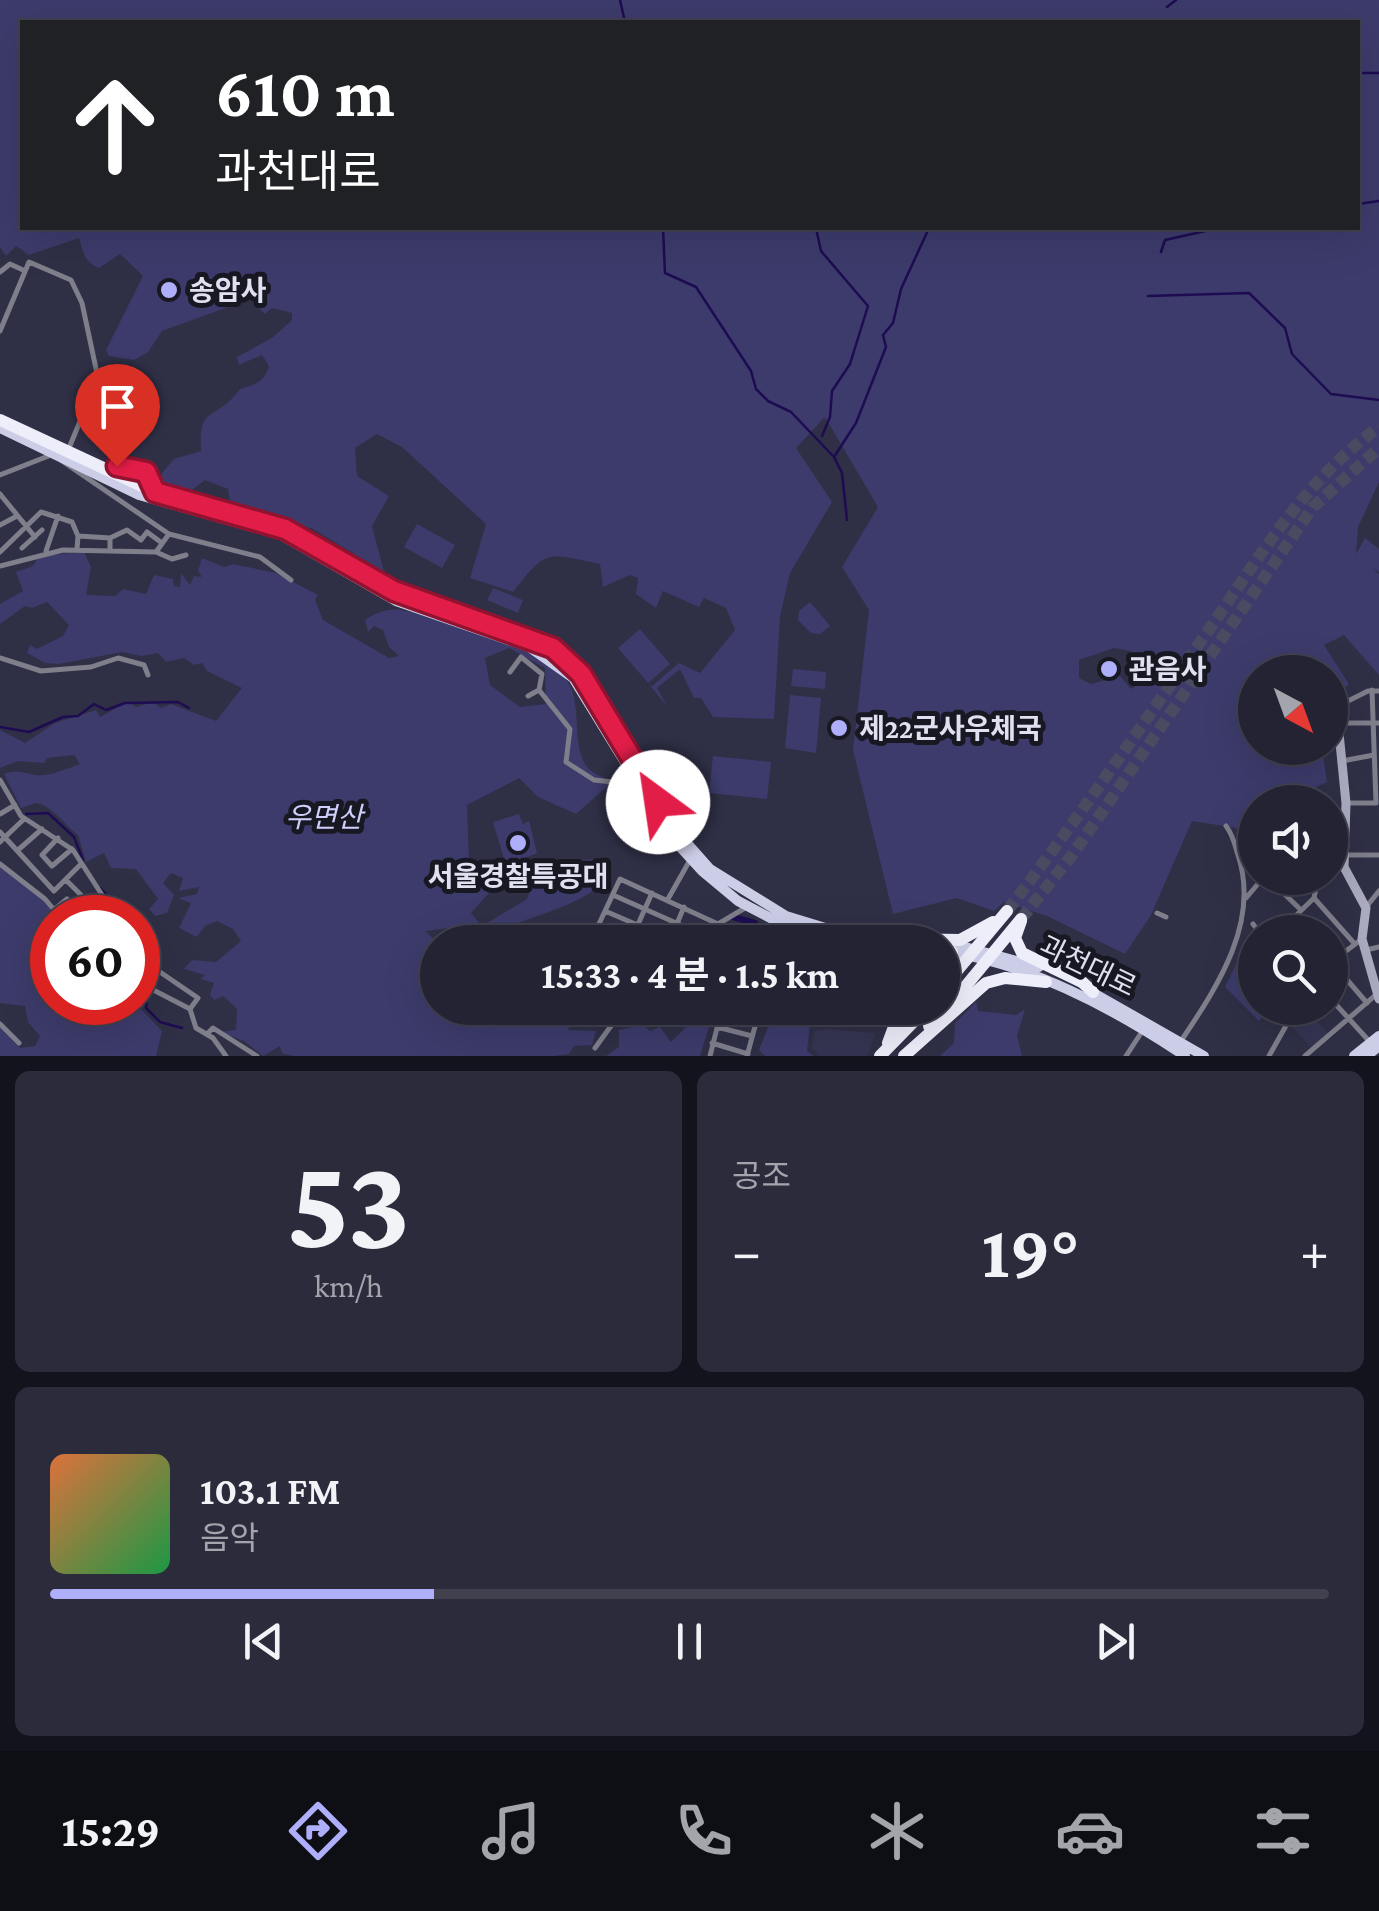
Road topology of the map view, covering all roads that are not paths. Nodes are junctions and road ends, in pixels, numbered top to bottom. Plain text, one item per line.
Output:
1 (23, 270) junction
2 (0, 272) edge
3 (0, 330) edge
4 (0, 422) edge
5 (61, 454) junction
6 (0, 475) edge
7 (0, 494) edge
8 (151, 495) junction
9 (17, 516) junction
10 (58, 516) junction
11 (0, 525) edge
12 (27, 527) junction
13 (42, 530) dead end
14 (169, 534) junction
15 (78, 536) junction
16 (35, 537) junction
17 (110, 538) junction
18 (162, 543) junction
19 (22, 548) dead end
20 (1, 550) edge
21 (77, 550) junction
22 (110, 550) junction
23 (156, 552) junction
24 (46, 553) junction
25 (186, 555) dead end
26 (0, 566) edge
27 (291, 580) dead end
28 (478, 625) junction
29 (0, 658) edge
30 (510, 672) dead end
31 (148, 675) dead end
32 (539, 690) junction
33 (1376, 690) edge
34 (528, 696) dead end
35 (1348, 702) edge
36 (1348, 723) edge
37 (1376, 723) edge
38 (1374, 754) junction
39 (1348, 759) edge
40 (640, 779) junction
41 (0, 780) edge
42 (622, 783) dead end
43 (1348, 804) edge
44 (1378, 804) edge
45 (15, 806) junction
46 (0, 814) edge
47 (24, 819) junction
48 (1226, 826) dead end
49 (42, 829) junction
50 (3, 834) edge
51 (58, 838) junction
52 (0, 842) edge
53 (72, 850) junction
54 (17, 851) junction
55 (1237, 852) joint
56 (1348, 855) edge
57 (1379, 855) edge
58 (690, 860) junction
59 (0, 864) edge
60 (80, 865) junction
61 (1348, 874) edge
62 (66, 880) junction
63 (1379, 891) edge
64 (652, 893) junction
65 (612, 894) junction
66 (39, 895) edge
67 (81, 895) edge
68 (104, 895) edge
69 (1249, 895) edge
70 (1284, 895) edge
71 (1315, 895) edge
72 (1246, 898) junction
73 (1314, 898) junction
74 (668, 900) junction
75 (750, 903) junction
76 (684, 907) junction
77 (1366, 908) junction
78 (645, 909) junction
79 (1300, 910) junction
80 (605, 911) junction
81 (1157, 913) dead end
82 (1296, 915) edge
83 (1166, 917) dead end
84 (677, 923) junction
85 (718, 924) joint
86 (598, 925) edge
87 (638, 925) joint
88 (681, 925) edge
89 (807, 925) edge
90 (1358, 940) junction
91 (960, 942) edge
92 (960, 947) edge
93 (1379, 947) edge
94 (1348, 948) edge
95 (1366, 950) junction
96 (960, 953) edge
97 (960, 966) edge
98 (160, 972) edge
99 (1046, 982) junction
100 (1348, 982) edge
101 (965, 987) junction
102 (160, 993) edge
103 (1378, 995) edge
104 (1093, 996) junction
105 (960, 1002) edge
106 (1366, 1002) junction
107 (190, 1009) junction
108 (1348, 1019) joint
109 (0, 1024) edge
110 (612, 1025) edge
111 (755, 1025) edge
112 (894, 1025) edge
113 (910, 1025) edge
114 (1286, 1025) edge
115 (1341, 1025) edge
116 (717, 1027) joint
117 (1143, 1030) junction
118 (207, 1034) junction
119 (752, 1036) junction
120 (1183, 1038) dead end
121 (19, 1043) dead end
122 (712, 1044) junction
123 (596, 1048) dead end
124 (1372, 1049) edge
125 (748, 1055) edge
126 (226, 1056) edge
127 (258, 1056) edge
128 (710, 1056) edge
129 (879, 1056) edge
130 (901, 1056) edge
131 (1126, 1056) edge
132 (1186, 1056) edge
133 (1204, 1056) edge
134 (1268, 1056) edge
135 (1304, 1056) edge

1 - 2 street
1 - 3 street
1 - 5 street
4 - 5 main road
4 - 8 highway
5 - 6 street
5 - 8 main road
5 - 8 main road
5 - 14 street
7 - 9 street
8 - 28 main road
8 - 28 main road
9 - 11 street
9 - 12 street
10 - 12 street
10 - 15 street
10 - 24 street
12 - 16 street
12 - 20 street
13 - 16 street
14 - 18 street
14 - 27 street
15 - 17 street
15 - 21 street
16 - 19 street
17 - 18 street
17 - 22 street
18 - 23 street
21 - 22 street
21 - 24 street
22 - 23 street
23 - 25 street
24 - 26 street
28 - 40 main road
29 - 31 street
30 - 32 street
32 - 34 street
32 - 42 street
33 - 35 street
33 - 37 street
36 - 37 street
37 - 38 street
38 - 39 street
38 - 44 street
40 - 58 main road, 과천대로
40 - 75 main road, 과천대로
41 - 45 street
43 - 44 street
45 - 46 street
45 - 47 street
47 - 49 street
47 - 50 street
48 - 55 street
49 - 51 street
49 - 54 street
50 - 52 street
50 - 54 street
51 - 53 street
51 - 53 street
53 - 60 street
54 - 62 street
55 - 72 street
56 - 57 street
58 - 74 street
58 - 75 main road, 과천대로
59 - 66 street
60 - 62 street
60 - 68 street
61 - 77 street
62 - 67 street
63 - 77 street
64 - 65 street
64 - 74 street
64 - 78 street
65 - 78 street
65 - 80 street
69 - 72 street
70 - 79 street
71 - 73 street
72 - 120 street
73 - 79 street
73 - 90 street
74 - 76 street
75 - 85 street
75 - 89 main road, 과천대로
76 - 84 street
76 - 85 street
77 - 90 street
78 - 84 street
78 - 87 street
79 - 82 street
80 - 86 street
80 - 87 street
81 - 83 street
84 - 88 street
90 - 94 street
90 - 95 street
91 - 97 highway, bridge
92 - 104 main road, 과천대로
93 - 95 street
95 - 103 street
96 - 99 main road, 과천대로
98 - 107 street
99 - 104 main road, 과천대로
99 - 130 highway
100 - 106 street
101 - 104 highway, bridge
101 - 105 highway
101 - 130 highway
102 - 107 street
103 - 106 street
104 - 117 main road, 과천대로
104 - 133 main road, 과천대로
106 - 108 street
107 - 118 street
108 - 124 street
109 - 121 street
110 - 123 street
111 - 119 street
112 - 129 highway
113 - 129 highway
114 - 134 street
115 - 135 street
116 - 119 street
116 - 122 street
117 - 131 street
117 - 132 main road, 과천대로
118 - 126 street
118 - 127 street
119 - 125 street
122 - 125 street
122 - 128 street

